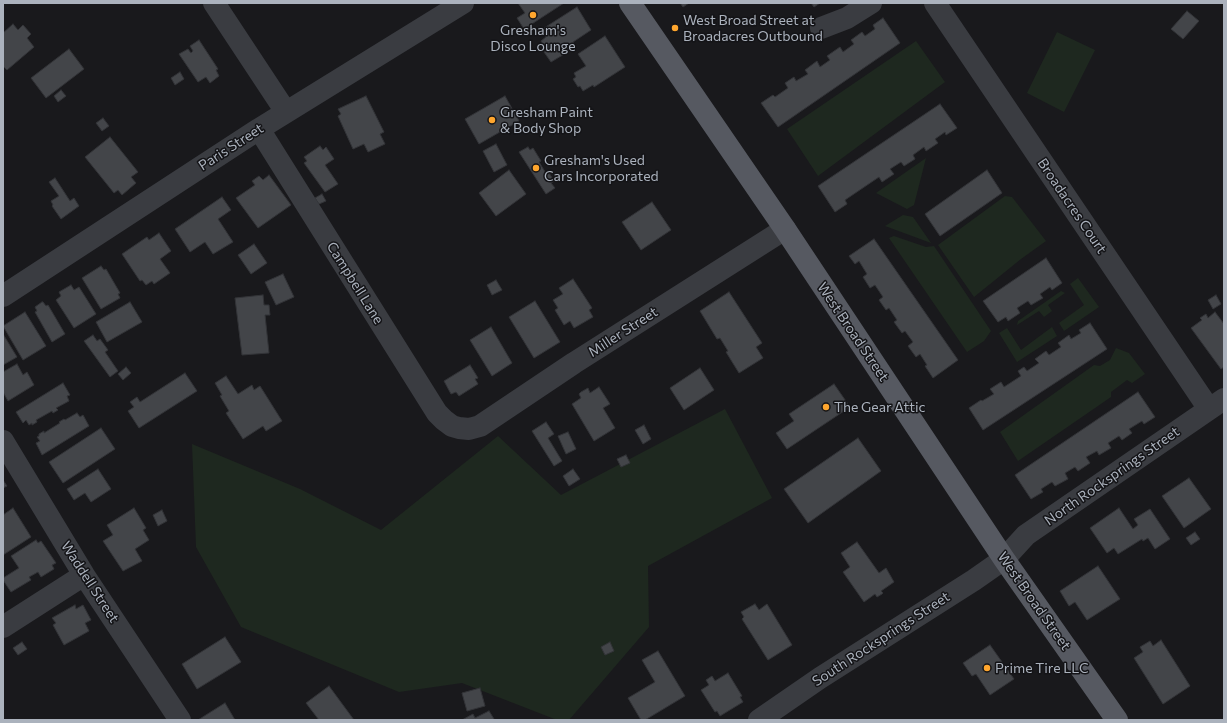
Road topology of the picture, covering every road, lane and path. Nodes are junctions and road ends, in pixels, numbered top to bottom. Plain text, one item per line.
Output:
1 (214, 3) edge
2 (463, 3) edge
3 (630, 3) edge
4 (871, 3) edge
5 (935, 3) edge
6 (820, 28) dead end
7 (286, 112) junction
8 (259, 129) junction
9 (785, 229) junction
10 (3, 296) edge
11 (1217, 404) edge
12 (459, 428) joint
13 (3, 442) edge
14 (1004, 559) junction
15 (84, 575) junction
16 (3, 627) edge
17 (180, 720) edge
18 (759, 720) edge
19 (1117, 720) edge

1 - 7 street
2 - 7 street, Paris Street
3 - 9 main road, West Broad Street
4 - 6 street
5 - 11 street, Broadacres Court
7 - 8 street, Paris Street
8 - 10 street, Paris Street
8 - 12 street, Campbell Lane
9 - 12 street, Miller Street
9 - 14 main road, West Broad Street
11 - 14 street, North Rocksprings Street
13 - 15 street, Waddell Street
14 - 18 street, South Rocksprings Street
14 - 19 main road, West Broad Street
15 - 16 street
15 - 17 street, Waddell Street

